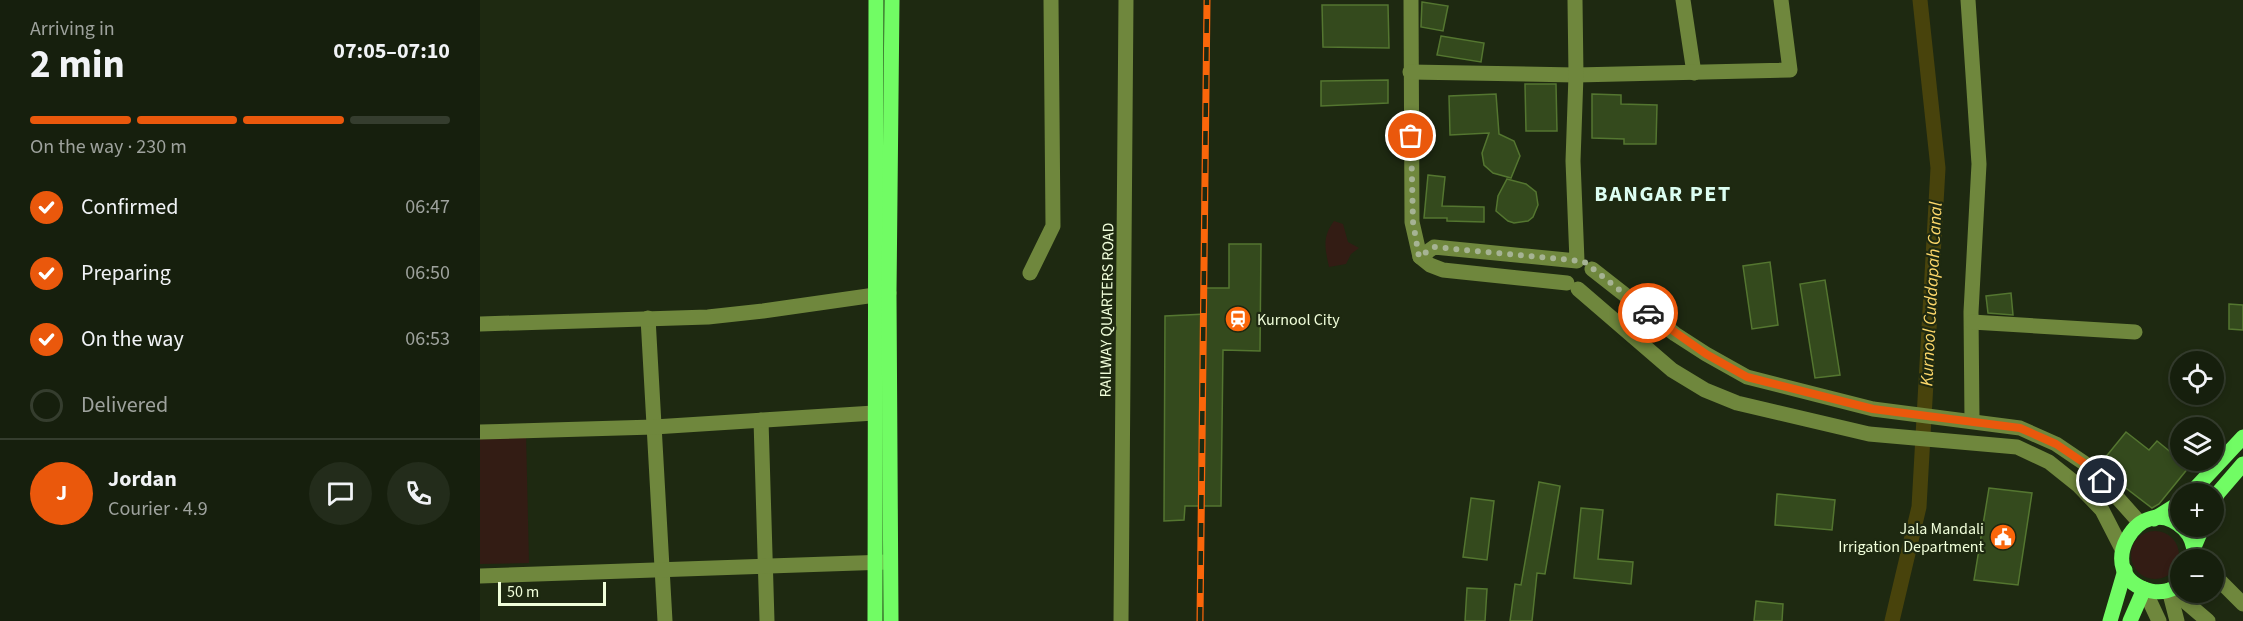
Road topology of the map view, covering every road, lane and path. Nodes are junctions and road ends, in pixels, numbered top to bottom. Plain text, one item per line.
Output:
1 (876, 0) edge
2 (892, 0) edge
3 (1051, 0) edge
4 (1126, 0) edge
5 (1411, 0) edge
6 (1575, 0) edge
7 (1683, 0) edge
8 (1781, 0) edge
9 (1968, 0) edge
10 (1410, 72) junction
11 (1694, 73) junction
12 (1576, 75) junction
13 (1419, 257) junction
14 (1577, 261) junction
15 (1592, 270) junction
16 (1030, 273) dead end
17 (1573, 286) junction
18 (882, 293) junction
19 (648, 318) junction
20 (1972, 322) junction
21 (480, 324) edge
22 (2135, 332) dead end
23 (874, 413) junction
24 (761, 420) junction
25 (1972, 421) junction
26 (654, 427) junction
27 (480, 432) edge
28 (2243, 437) edge
29 (2243, 464) edge
30 (2200, 483) edge
31 (2224, 486) edge
32 (2170, 508) edge
33 (2147, 521) junction
34 (2122, 549) junction
35 (2193, 549) edge
36 (874, 562) junction
37 (890, 562) junction
38 (766, 567) junction
39 (2125, 570) junction
40 (662, 571) junction
41 (480, 576) edge
42 (2224, 585) edge
43 (2170, 588) edge
44 (2144, 589) junction
45 (2176, 603) edge
46 (2187, 603) edge
47 (2243, 604) edge
48 (665, 621) edge
49 (767, 621) edge
50 (875, 621) edge
51 (891, 621) edge
52 (1121, 621) edge
53 (2110, 621) edge
54 (2130, 621) edge
55 (2159, 621) edge
56 (2176, 621) edge
57 (2208, 621) edge

1 - 18 main road
2 - 18 main road
3 - 16 street
4 - 52 street, RAILWAY QUARTERS ROAD
5 - 10 street
6 - 12 street
7 - 11 street
8 - 11 street
9 - 20 street
10 - 12 street
10 - 13 street
11 - 12 street
12 - 14 street
13 - 14 street
13 - 17 street
14 - 15 street
14 - 17 street
15 - 17 street
15 - 25 street
17 - 34 street
18 - 19 street
18 - 23 main road
18 - 37 main road
19 - 21 street
19 - 26 street
20 - 22 street
20 - 25 street
23 - 24 street
23 - 36 main road
24 - 26 street
24 - 38 street
25 - 33 street
26 - 27 street
26 - 40 street
28 - 30 main road
29 - 31 main road
32 - 33 main road
33 - 34 main road
33 - 35 main road
34 - 39 main road
36 - 37 street
36 - 38 street
36 - 50 main road
37 - 51 main road
38 - 40 street
38 - 49 street
39 - 44 main road
39 - 53 main road
40 - 41 street
40 - 48 street
42 - 47 street
43 - 44 main road
44 - 54 main road
44 - 55 street
45 - 56 street
46 - 57 street

